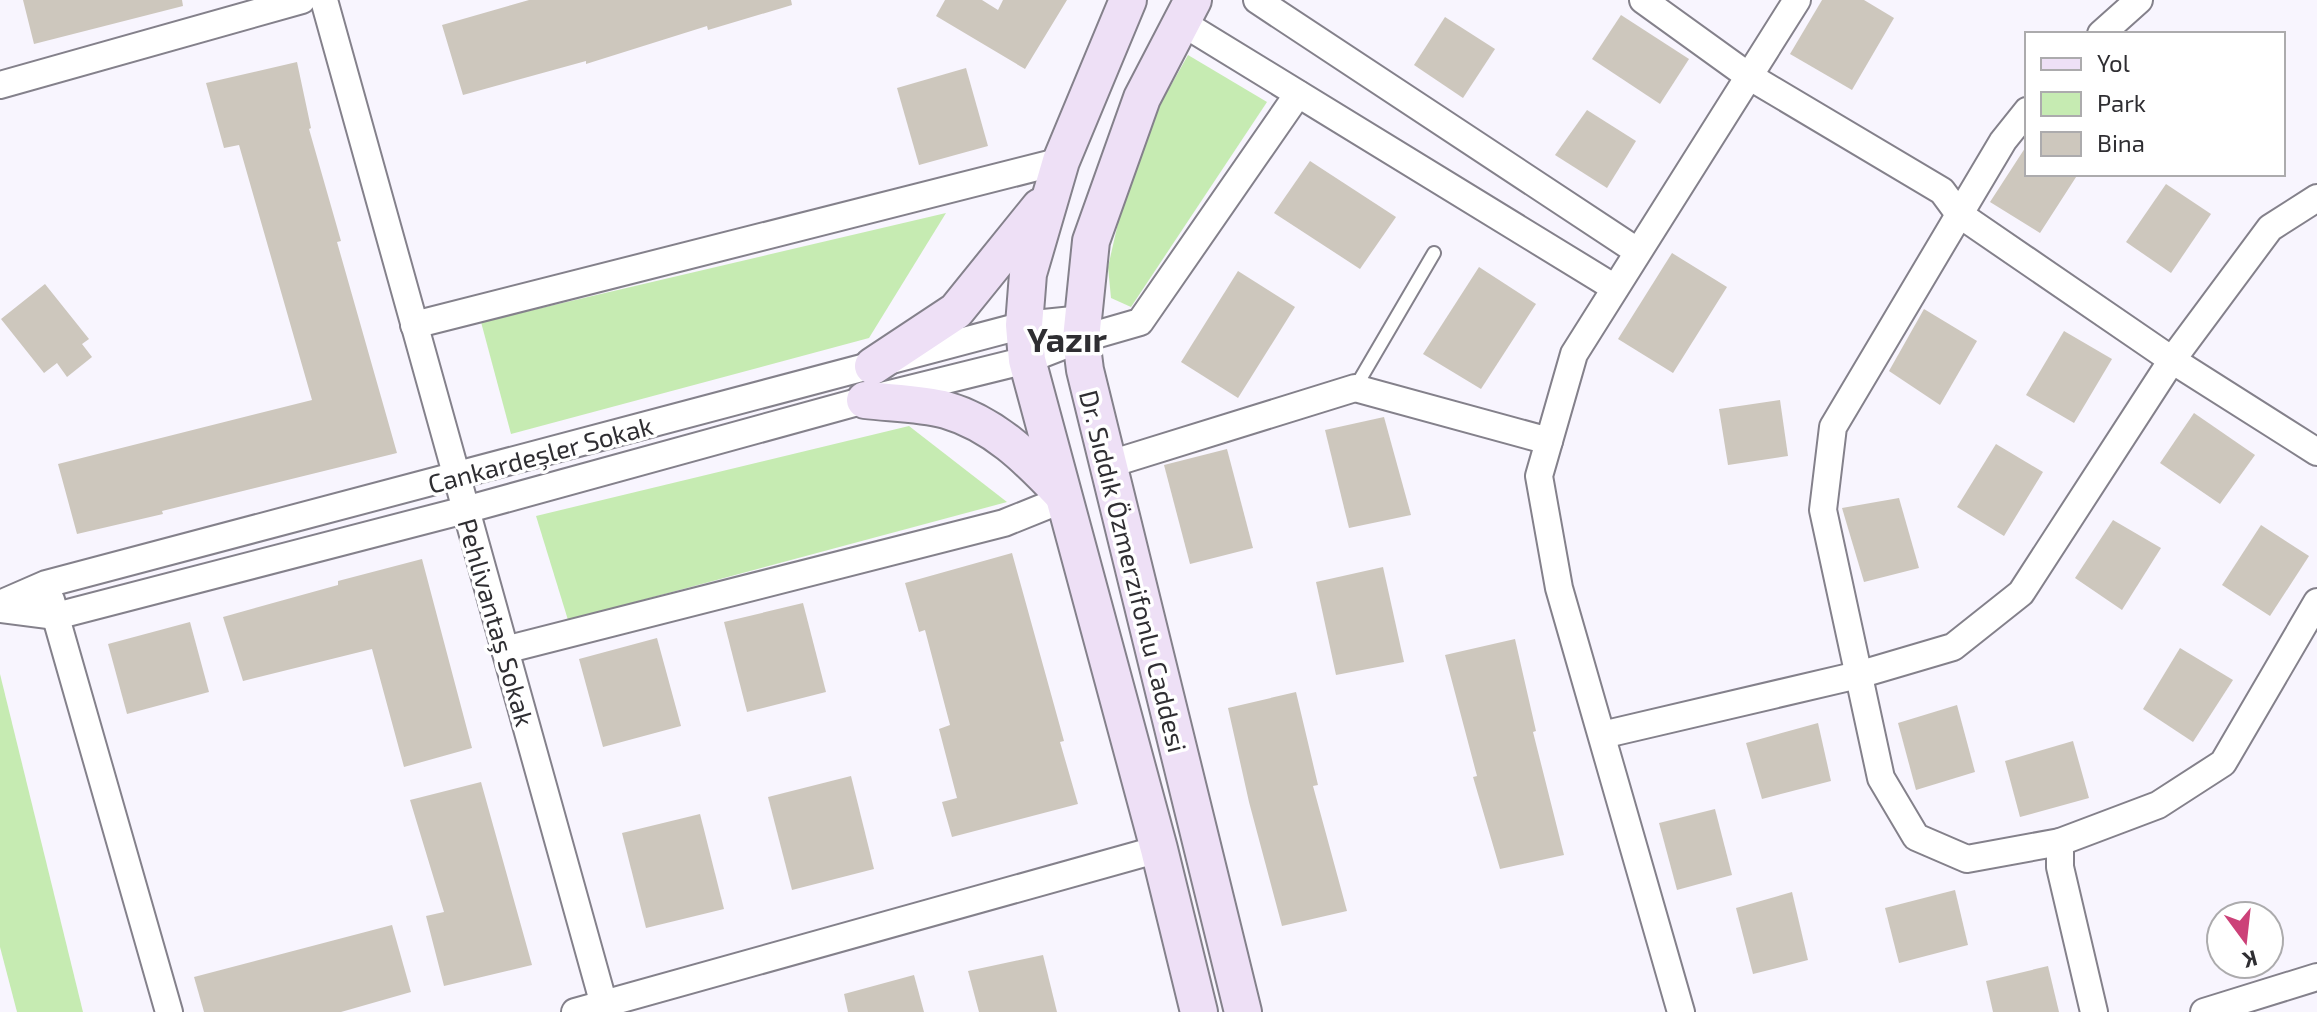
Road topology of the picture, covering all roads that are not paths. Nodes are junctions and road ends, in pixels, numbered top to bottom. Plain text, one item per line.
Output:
1 (302, 0) edge
2 (324, 0) edge
3 (1128, 0) edge
4 (1257, 0) edge
5 (1643, 0) edge
6 (1797, 0) edge
7 (2139, 0) edge
8 (1187, 11) edge
9 (2103, 32) edge
10 (1747, 75) junction
11 (0, 85) edge
12 (1298, 94) junction
13 (2025, 114) edge
14 (1057, 176) junction
15 (2317, 198) edge
16 (1959, 214) junction
17 (1637, 251) junction
18 (1434, 253) dead end
19 (1615, 288) junction
20 (414, 325) junction
21 (1082, 329) junction
22 (1026, 343) junction
23 (2172, 360) junction
24 (873, 366) junction
25 (1355, 388) junction
26 (865, 400) junction
27 (1549, 441) junction
28 (2317, 452) edge
29 (1110, 464) junction
30 (456, 476) junction
31 (1066, 498) junction
32 (465, 510) junction
33 (46, 584) junction
34 (2317, 602) edge
35 (0, 607) edge
36 (56, 616) junction
37 (505, 650) junction
38 (1858, 675) junction
39 (1602, 735) junction
40 (2060, 842) junction
41 (1159, 849) junction
42 (2317, 977) edge
43 (605, 1008) edge
44 (169, 1012) edge
45 (575, 1012) edge
46 (1199, 1012) edge
47 (1243, 1012) edge
48 (1681, 1012) edge
49 (2094, 1012) edge
50 (2204, 1012) edge

1 - 11 street
2 - 20 street, Pehlivantaş Sokak
3 - 14 main road, Dr. Sıddık Özmerzifonlu Caddesi
4 - 17 street
5 - 10 street
6 - 10 street
7 - 9 street
8 - 12 street
8 - 21 main road, Dr. Sıddık Özmerzifonlu Caddesi
10 - 16 street
10 - 17 street
12 - 19 street
12 - 21 street, Cankardeşler Sokak
13 - 16 street
14 - 20 street
14 - 22 main road, Dr. Sıddık Özmerzifonlu Caddesi
14 - 24 main road
15 - 23 street
16 - 23 street
16 - 38 street
17 - 19 street
18 - 25 lane
19 - 27 street
20 - 30 street, Pehlivantaş Sokak
21 - 22 street, Cankardeşler Sokak
21 - 29 main road, Dr. Sıddık Özmerzifonlu Caddesi
22 - 24 street, Cankardeşler Sokak
22 - 26 street, Cankardeşler Sokak
22 - 31 main road, Dr. Sıddık Özmerzifonlu Caddesi
23 - 28 street
23 - 38 street
24 - 30 street, Cankardeşler Sokak
25 - 27 street
25 - 29 street
26 - 31 main road
26 - 32 street, Cankardeşler Sokak
27 - 39 street
29 - 47 main road, Dr. Sıddık Özmerzifonlu Caddesi
30 - 32 street, Pehlivantaş Sokak
30 - 33 street, Cankardeşler Sokak
31 - 37 street
31 - 41 main road, Dr. Sıddık Özmerzifonlu Caddesi
32 - 36 street, Cankardeşler Sokak
32 - 37 street, Pehlivantaş Sokak
33 - 35 street, Cankardeşler Sokak
33 - 36 street
34 - 40 street
35 - 36 street, Cankardeşler Sokak
36 - 44 street
37 - 43 street, Pehlivantaş Sokak
38 - 39 street
38 - 40 street
39 - 48 street
40 - 49 street
41 - 43 street
41 - 46 main road, Dr. Sıddık Özmerzifonlu Caddesi
42 - 50 street
43 - 45 street

